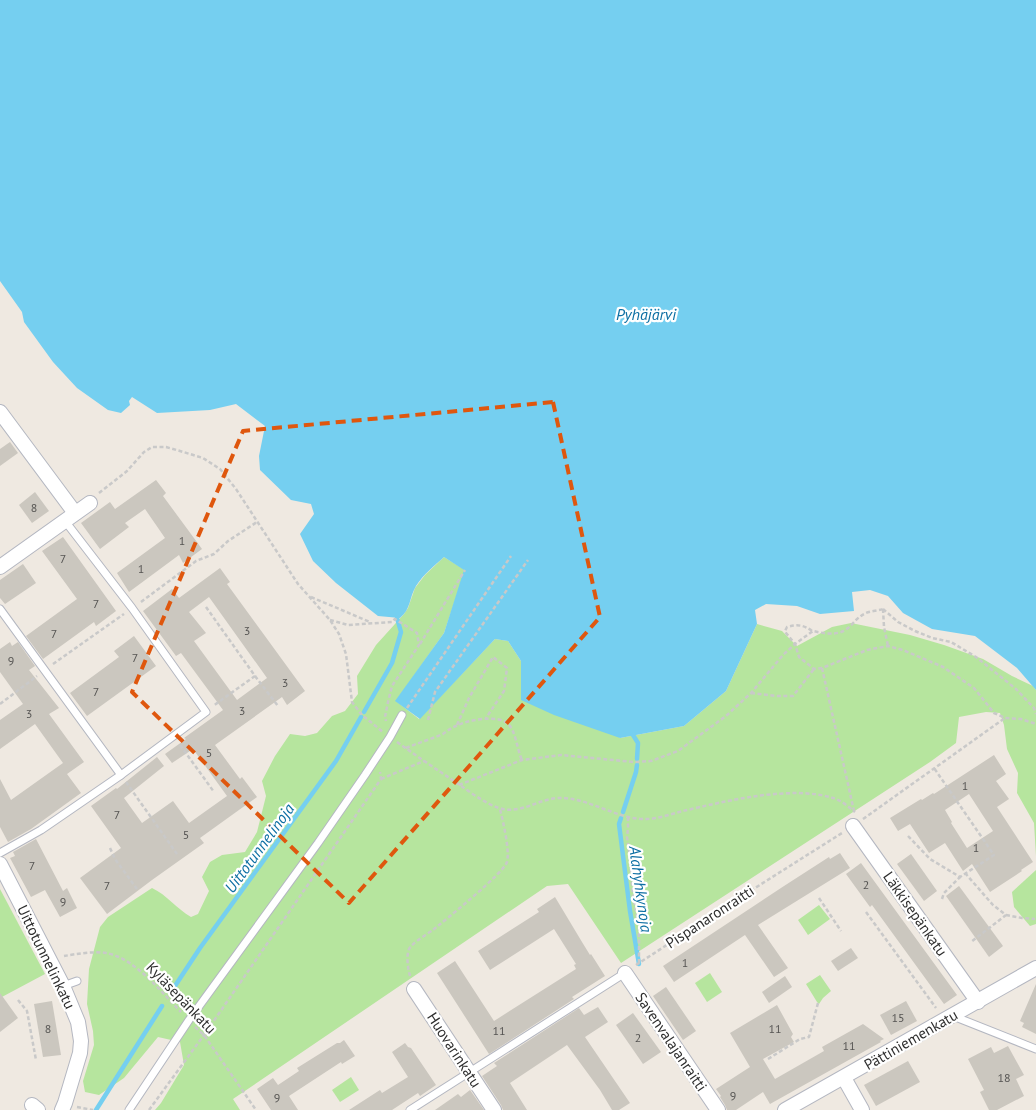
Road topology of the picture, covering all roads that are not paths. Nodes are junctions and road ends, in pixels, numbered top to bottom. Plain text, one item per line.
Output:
1 (0, 412) edge
2 (90, 503) road end
3 (70, 517) junction
4 (0, 566) edge
5 (0, 609) edge
6 (402, 715) road end
7 (121, 775) junction
8 (854, 819) road end
9 (0, 853) edge
10 (0, 864) edge
11 (1036, 968) edge
12 (625, 973) joint
13 (77, 981) dead end
14 (63, 986) junction
15 (414, 989) road end
16 (978, 1002) junction
17 (953, 1016) junction
18 (1036, 1049) edge
19 (469, 1073) junction
20 (844, 1078) junction
21 (62, 1110) edge
22 (130, 1110) edge
23 (410, 1110) edge
24 (494, 1110) edge
25 (718, 1110) edge
26 (786, 1110) edge
27 (862, 1110) edge

1 - 3 street
2 - 3 street
3 - 4 street
3 - 7 lane
5 - 7 lane
6 - 22 lane
7 - 9 lane
8 - 16 street, Läkkisepänkatu
10 - 14 street, Uittotunnelinkatu
11 - 16 street, Pättiniemenkatu
12 - 19 lane
12 - 25 street, Savenvalajanraitti
13 - 14 lane
14 - 21 street, Uittotunnelinkatu
15 - 19 street, Huovarinkatu
16 - 17 street, Pättiniemenkatu
17 - 18 lane
17 - 20 street, Pättiniemenkatu
19 - 23 lane
19 - 24 street, Huovarinkatu
20 - 26 street, Pättiniemenkatu
20 - 27 street

